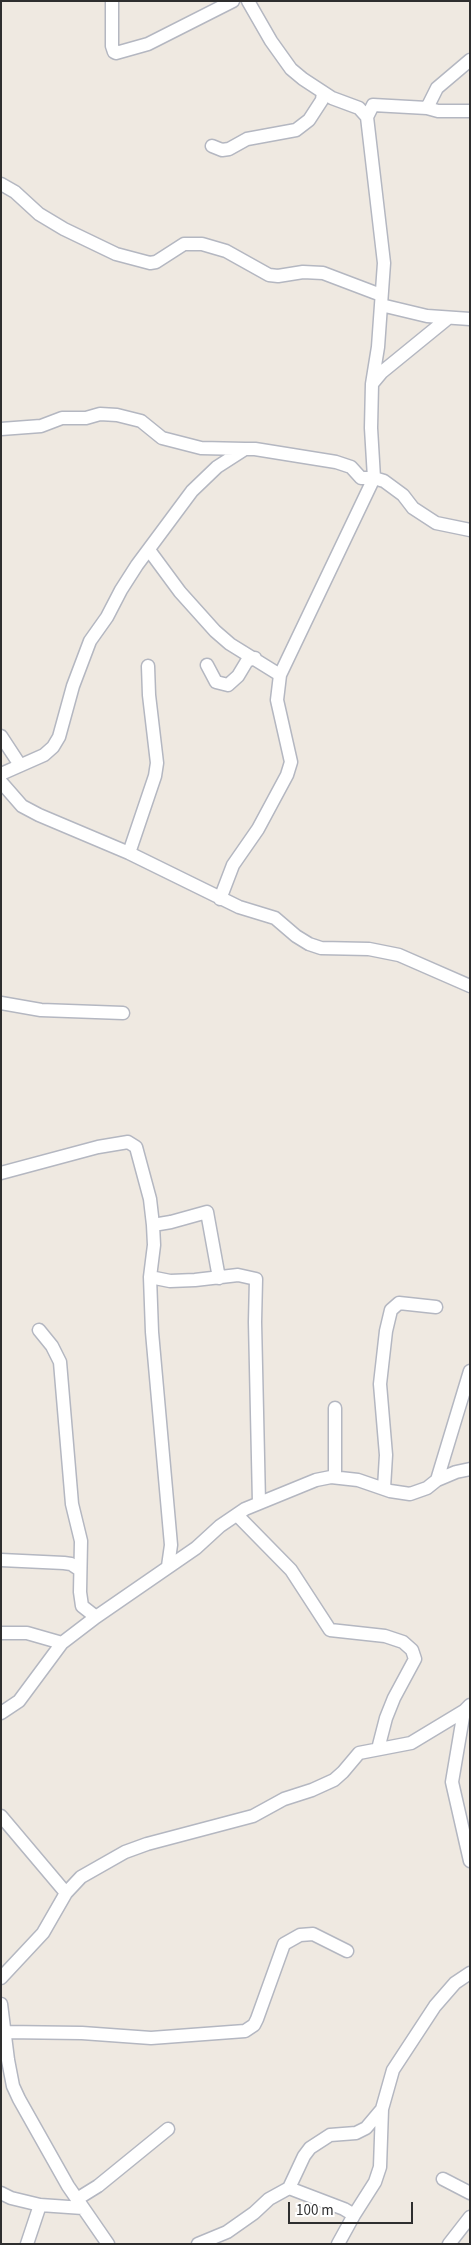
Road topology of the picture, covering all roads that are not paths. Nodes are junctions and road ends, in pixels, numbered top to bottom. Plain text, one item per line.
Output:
1 (112, 1) edge
2 (233, 1) edge
3 (248, 1) edge
4 (470, 60) edge
5 (323, 92) junction
6 (427, 108) junction
7 (470, 111) edge
8 (367, 117) junction
9 (212, 146) dead end
10 (1, 184) edge
11 (381, 300) junction
12 (447, 319) junction
13 (470, 319) edge
14 (372, 384) junction
15 (1, 429) edge
16 (245, 449) junction
17 (374, 478) junction
18 (470, 530) edge
19 (148, 550) junction
20 (255, 658) junction
21 (207, 665) dead end
22 (148, 666) dead end
23 (280, 675) junction
24 (1, 736) edge
25 (20, 765) junction
26 (1, 774) edge
27 (1, 782) edge
28 (129, 853) junction
29 (220, 899) junction
30 (470, 986) edge
31 (1, 1003) edge
32 (123, 1013) dead end
33 (1, 1173) edge
34 (153, 1225) junction
35 (150, 1277) junction
36 (219, 1278) junction
37 (436, 1307) dead end
38 (39, 1330) dead end
39 (470, 1371) edge
40 (335, 1408) dead end
41 (470, 1469) edge
42 (335, 1477) junction
43 (437, 1480) junction
44 (384, 1488) junction
45 (259, 1503) junction
46 (237, 1515) junction
47 (1, 1560) edge
48 (168, 1566) junction
49 (80, 1570) junction
50 (96, 1617) junction
51 (1, 1633) edge
52 (62, 1642) junction
53 (467, 1708) edge
54 (1, 1713) edge
55 (378, 1749) junction
56 (1, 1816) edge
57 (467, 1843) edge
58 (470, 1861) edge
59 (66, 1893) junction
60 (348, 1951) dead end
61 (470, 1973) edge
62 (1, 1978) edge
63 (1, 2004) edge
64 (4, 2032) junction
65 (7, 2084) edge
66 (382, 2109) junction
67 (168, 2129) dead end
68 (443, 2179) dead end
69 (289, 2188) junction
70 (1, 2193) edge
71 (470, 2193) edge
72 (80, 2204) junction
73 (40, 2205) junction
74 (354, 2215) junction
75 (470, 2217) edge
76 (27, 2244) edge
77 (108, 2244) edge
78 (198, 2244) edge
79 (338, 2244) edge
80 (449, 2244) edge

1 - 2 street
3 - 5 street
4 - 6 street
5 - 8 street
5 - 9 street
6 - 7 street
6 - 8 street
8 - 11 street
10 - 11 street
11 - 12 street
11 - 14 street
12 - 13 street
12 - 14 street
14 - 17 street
15 - 16 street
16 - 17 street
16 - 19 street
17 - 18 street
17 - 23 street
19 - 20 street
19 - 25 street
20 - 21 street
20 - 23 street
22 - 28 street
23 - 29 street
24 - 25 street
25 - 26 street
27 - 28 street
28 - 29 street
29 - 30 street
31 - 32 street
33 - 34 street
34 - 35 street
34 - 36 street
35 - 36 street
35 - 48 street
36 - 45 street
37 - 44 street
38 - 49 street
39 - 43 street
40 - 42 street
41 - 43 street
42 - 44 street
42 - 45 street
43 - 44 street
45 - 46 street
46 - 48 street
46 - 55 street
47 - 49 street
48 - 50 street
49 - 50 street
50 - 52 street
51 - 52 street
52 - 54 street
53 - 55 street
53 - 57 street
55 - 59 street
56 - 59 street
57 - 58 street
59 - 62 street
60 - 64 street
61 - 66 street
63 - 64 street
64 - 65 street
65 - 72 street
66 - 69 street
66 - 74 street
67 - 72 street
68 - 71 street
69 - 74 street
69 - 78 street
70 - 73 street
72 - 73 street
72 - 77 street
73 - 76 street
74 - 79 street
75 - 80 street

